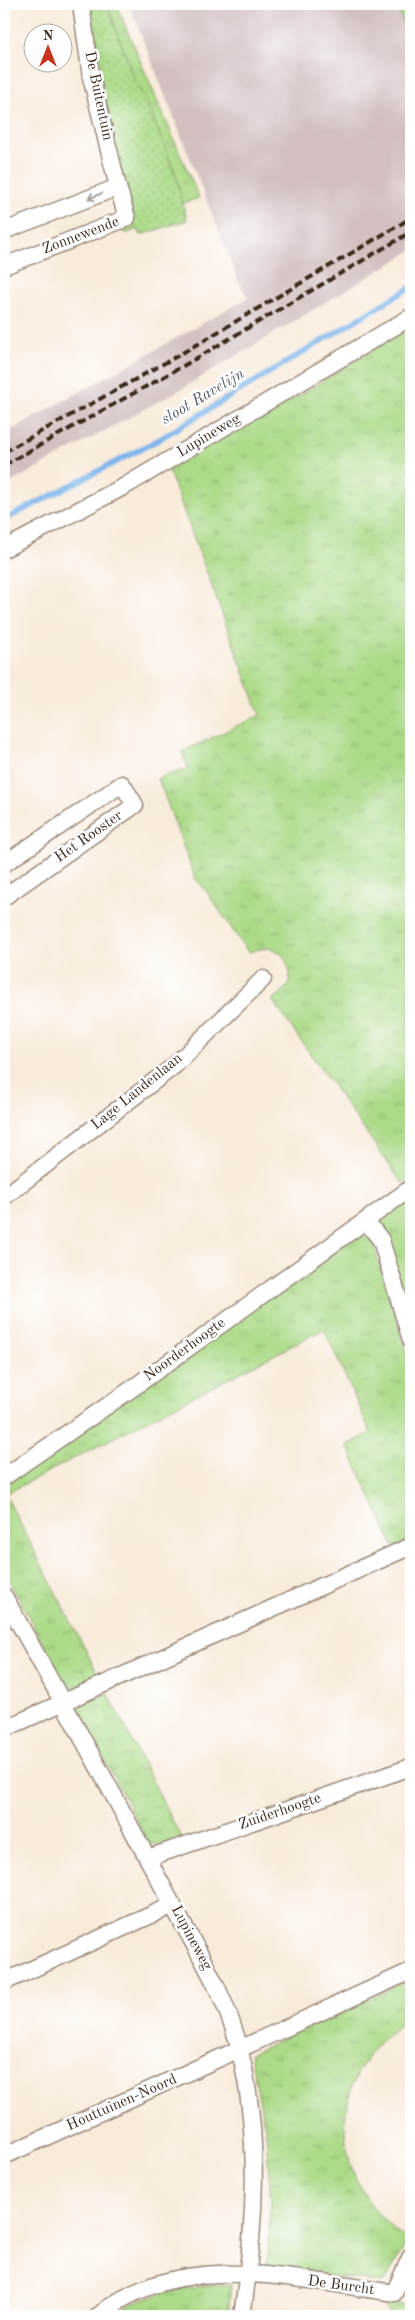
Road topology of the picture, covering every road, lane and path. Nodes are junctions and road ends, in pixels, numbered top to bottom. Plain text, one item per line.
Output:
1 (81, 4) edge
2 (118, 187) junction
3 (4, 231) edge
4 (4, 266) edge
5 (411, 316) edge
6 (4, 550) edge
7 (4, 864) edge
8 (4, 897) edge
9 (263, 979) dead end
10 (411, 1188) edge
11 (4, 1197) edge
12 (366, 1220) junction
13 (411, 1340) edge
14 (4, 1477) edge
15 (411, 1546) edge
16 (4, 1596) edge
17 (64, 1702) junction
18 (4, 1729) edge
19 (411, 1767) edge
20 (148, 1858) junction
21 (173, 1905) junction
22 (411, 1971) edge
23 (4, 1982) edge
24 (240, 2050) junction
25 (4, 2156) edge
26 (411, 2256) edge
27 (248, 2273) junction
28 (98, 2316) edge
29 (242, 2316) edge

1 - 2 street, De Buitentuin
2 -> 3 street
2 - 4 street, Zonnewende
5 - 6 street, Lupineweg
7 - 8 street, Het Rooster
9 - 11 street, Lage Landenlaan
10 - 12 street, Noorderhoogte
12 - 13 street
12 - 14 street, Noorderhoogte
15 - 17 street
16 - 17 street, Lupineweg
17 - 18 street
17 - 20 street, Lupineweg
19 - 20 street, Zuiderhoogte
20 - 21 street, Lupineweg
21 - 23 street
21 - 24 street, Lupineweg
22 - 24 street
24 - 25 street, Houttuinen-Noord
24 - 27 street, Lupineweg
26 - 27 street, De Burcht
27 - 28 street
27 - 29 street, Lupineweg

